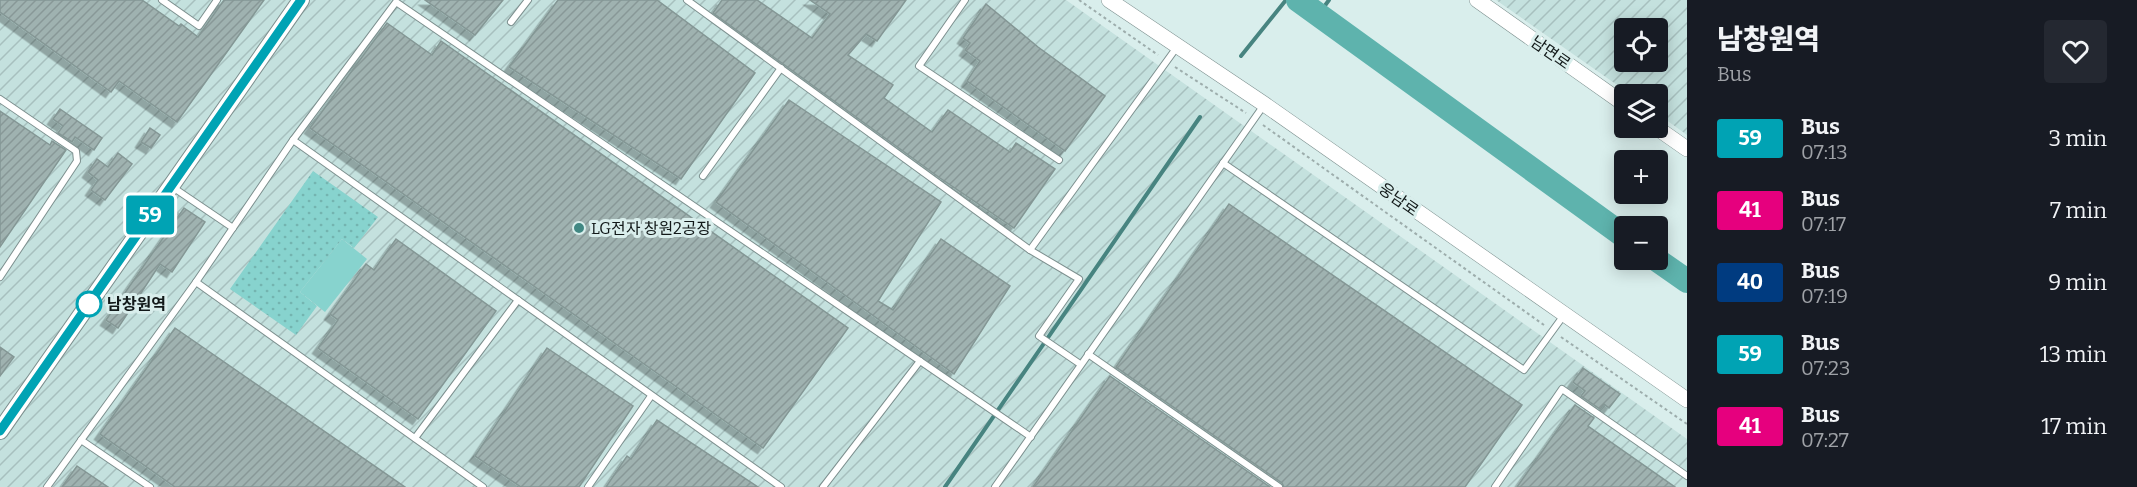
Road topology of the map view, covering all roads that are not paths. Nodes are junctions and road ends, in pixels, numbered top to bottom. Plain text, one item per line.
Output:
1 (162, 0) edge
2 (217, 0) edge
3 (301, 0) edge
4 (528, 0) edge
5 (687, 0) edge
6 (965, 0) edge
7 (1109, 0) edge
8 (1477, 0) edge
9 (511, 21) dead end
10 (1177, 47) junction
11 (781, 68) junction
12 (1614, 98) edge
13 (0, 99) edge
14 (1264, 104) junction
15 (1668, 136) edge
16 (293, 140) junction
17 (1687, 149) edge
18 (1059, 160) dead end
19 (1222, 163) junction
20 (703, 176) dead end
21 (171, 186) junction
22 (233, 228) junction
23 (1030, 250) junction
24 (0, 277) edge
25 (196, 282) junction
26 (518, 300) junction
27 (1564, 315) junction
28 (1088, 354) junction
29 (920, 361) junction
30 (1080, 364) junction
31 (651, 396) junction
32 (1687, 400) edge
33 (0, 431) edge
34 (1030, 437) junction
35 (415, 438) junction
36 (81, 440) junction
37 (1687, 476) edge
38 (47, 487) edge
39 (150, 487) edge
40 (483, 487) edge
41 (588, 487) edge
42 (781, 487) edge
43 (823, 487) edge
44 (995, 487) edge
45 (1279, 487) edge
46 (1495, 487) edge

1 - 2 lane
3 - 21 main road
4 - 9 lane
5 - 11 lane
6 - 18 lane
7 - 10 street, 웅남로
8 - 12 street, 남면로
10 - 14 street, 웅남로
10 - 23 lane
11 - 20 lane
11 - 23 lane
13 - 24 lane
14 - 19 lane
14 - 27 street, 웅남로
15 - 17 street
16 - 22 lane
16 - 26 lane
16 - 29 lane
19 - 27 lane
19 - 28 lane
21 - 22 lane
21 - 33 main road
22 - 25 lane
23 - 30 lane
25 - 35 lane
25 - 36 lane
26 - 31 lane
26 - 35 lane
27 - 32 street, 웅남로
28 - 30 lane
28 - 45 lane
29 - 34 lane
29 - 43 lane
30 - 34 lane
31 - 41 lane
31 - 42 lane
34 - 44 lane
35 - 40 lane
36 - 38 lane
36 - 39 lane
37 - 46 lane

